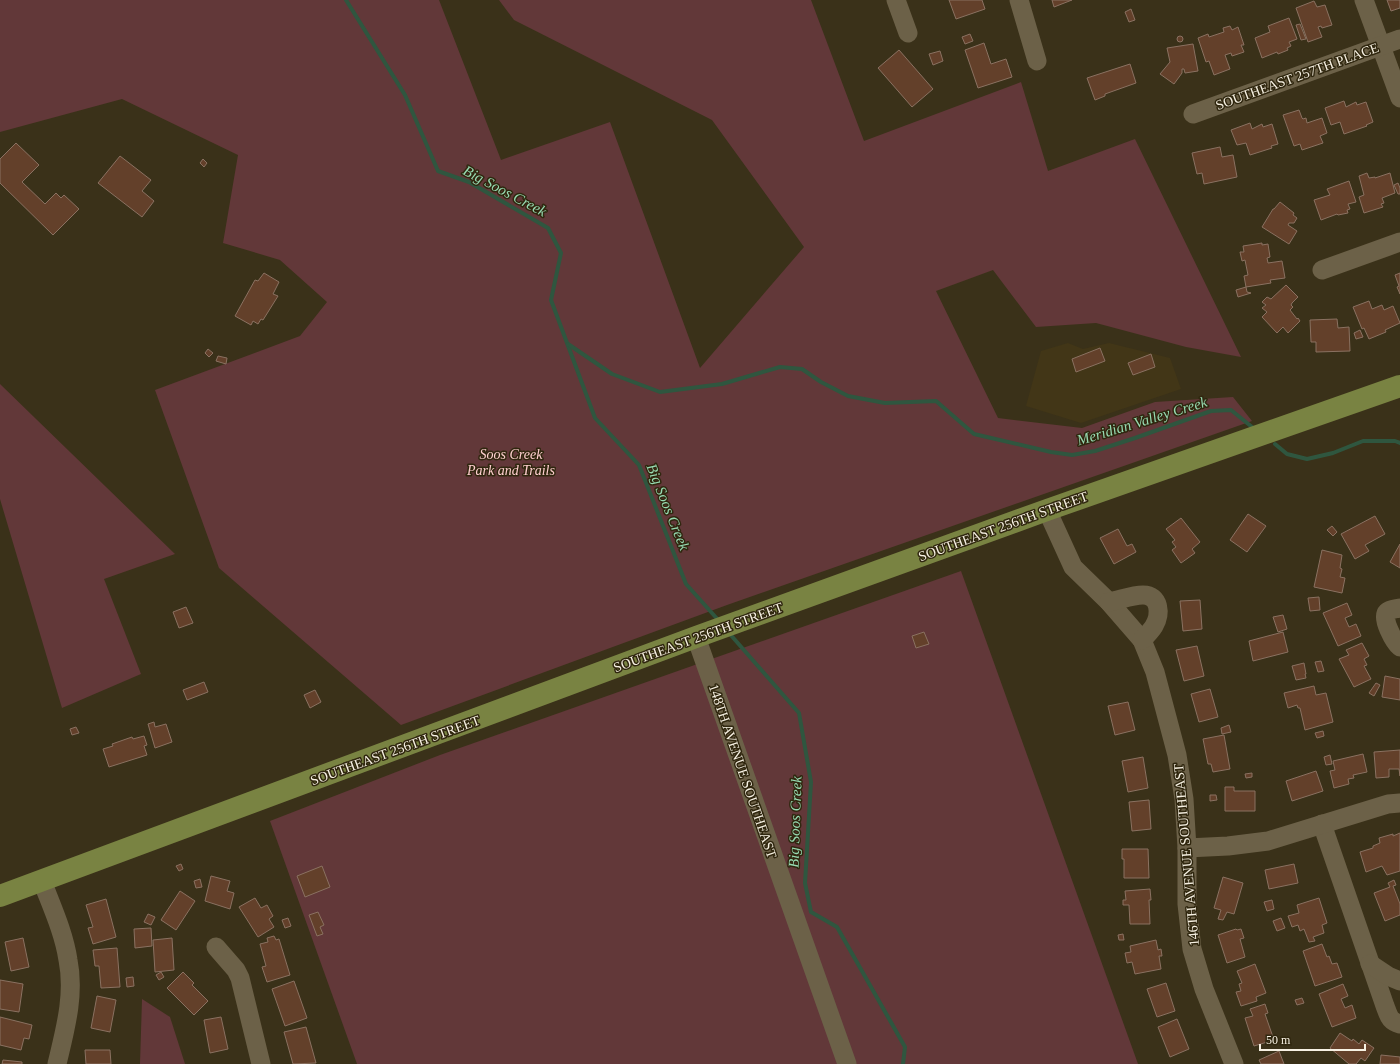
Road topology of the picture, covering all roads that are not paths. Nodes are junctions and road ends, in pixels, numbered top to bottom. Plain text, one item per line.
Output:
1 (896, 0) edge
2 (1019, 0) edge
3 (1364, 0) edge
4 (908, 33) dead end
5 (1400, 39) edge
6 (1381, 46) junction
7 (1037, 61) dead end
8 (1400, 98) edge
9 (1193, 114) dead end
10 (1400, 242) edge
11 (1322, 270) dead end
12 (1400, 386) edge
13 (1047, 510) junction
14 (1109, 602) junction
15 (1400, 608) edge
16 (704, 634) junction
17 (1142, 640) junction
18 (1400, 647) edge
19 (1400, 803) edge
20 (1322, 824) junction
21 (1187, 848) junction
22 (42, 881) junction
23 (0, 896) edge
24 (216, 947) dead end
25 (1370, 964) junction
26 (1400, 981) edge
27 (1400, 1024) edge
28 (58, 1064) edge
29 (261, 1064) edge
30 (847, 1064) edge
31 (1234, 1064) edge

1 - 4 street
2 - 7 street
3 - 6 street
5 - 6 street, SOUTHEAST 257TH PLACE
6 - 8 street
6 - 9 street, SOUTHEAST 257TH PLACE
10 - 11 street
12 - 13 main road, SOUTHEAST 256TH STREET
13 - 14 street, 146TH AVENUE SOUTHEAST
13 - 16 main road, SOUTHEAST 256TH STREET
14 - 17 street, 146TH AVENUE SOUTHEAST
14 - 17 street
15 - 18 street
16 - 22 main road, SOUTHEAST 256TH STREET
16 - 30 street, 148TH AVENUE SOUTHEAST
17 - 21 street, 146TH AVENUE SOUTHEAST
19 - 20 street
20 - 21 street
20 - 25 street
21 - 31 street, 146TH AVENUE SOUTHEAST
22 - 23 main road, SOUTHEAST 256TH STREET
22 - 28 street
24 - 29 street
25 - 26 street
25 - 27 street

